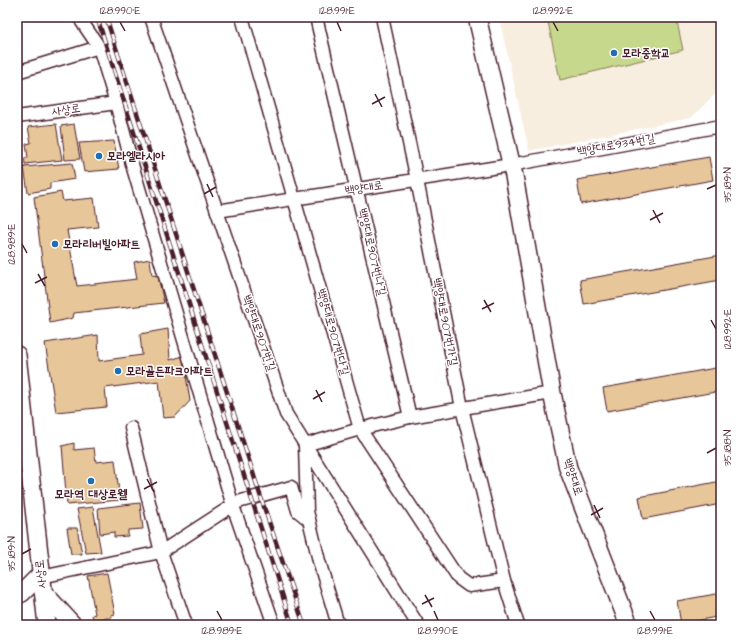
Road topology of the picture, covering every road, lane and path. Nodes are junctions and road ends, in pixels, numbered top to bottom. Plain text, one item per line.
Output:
1 (81, 17) edge
2 (151, 17) edge
3 (242, 17) edge
4 (316, 17) edge
5 (382, 17) edge
6 (477, 17) edge
7 (99, 47) junction
8 (17, 72) edge
9 (116, 103) junction
10 (17, 117) edge
11 (721, 126) edge
12 (511, 165) junction
13 (417, 180) junction
14 (357, 189) junction
15 (294, 199) junction
16 (217, 212) junction
17 (17, 355) edge
18 (552, 393) junction
19 (462, 408) junction
20 (410, 417) junction
21 (131, 428) dead end
22 (360, 429) junction
23 (305, 445) junction
24 (233, 506) junction
25 (309, 520) junction
26 (161, 552) junction
27 (42, 581) junction
28 (504, 581) junction
29 (17, 594) edge
30 (47, 625) edge
31 (73, 625) edge
32 (186, 625) edge
33 (274, 625) edge
34 (338, 625) edge
35 (418, 625) edge
36 (518, 625) edge
37 (629, 625) edge

1 - 7 street
2 - 16 street, 백양대로907번길
3 - 15 street, 백양대로907번다길
4 - 14 street, 백양대로907번나길
5 - 13 street, 백양대로907번가길
6 - 12 main road, 백양대로
7 - 8 street
7 - 9 street
9 - 10 street, 사상로
9 - 24 street
11 - 12 street, 백양대로934번길
12 - 13 street, 백양대로
12 - 18 main road, 백양대로
13 - 14 street, 백양대로
13 - 19 street, 백양대로907번가길
14 - 15 street, 백양대로
14 - 20 street, 백양대로907번나길
15 - 16 street, 백양대로
15 - 22 street, 백양대로907번다길
16 - 23 street, 백양대로907번길
17 - 27 main road, 사상로
18 - 19 street
18 - 37 main road, 백양대로
19 - 20 street
19 - 28 street, 백양대로907번가길
20 - 22 street
21 - 26 street
22 - 23 street
22 - 28 street, 백양대로907번다길
23 - 25 street
23 - 35 street, 백양대로907번길
24 - 25 street
24 - 26 street
24 - 33 street
25 - 34 street
26 - 27 street
26 - 32 street
27 - 29 main road
27 - 30 main road, 사상로
27 - 31 main road
28 - 36 street, 백양대로907번가길

